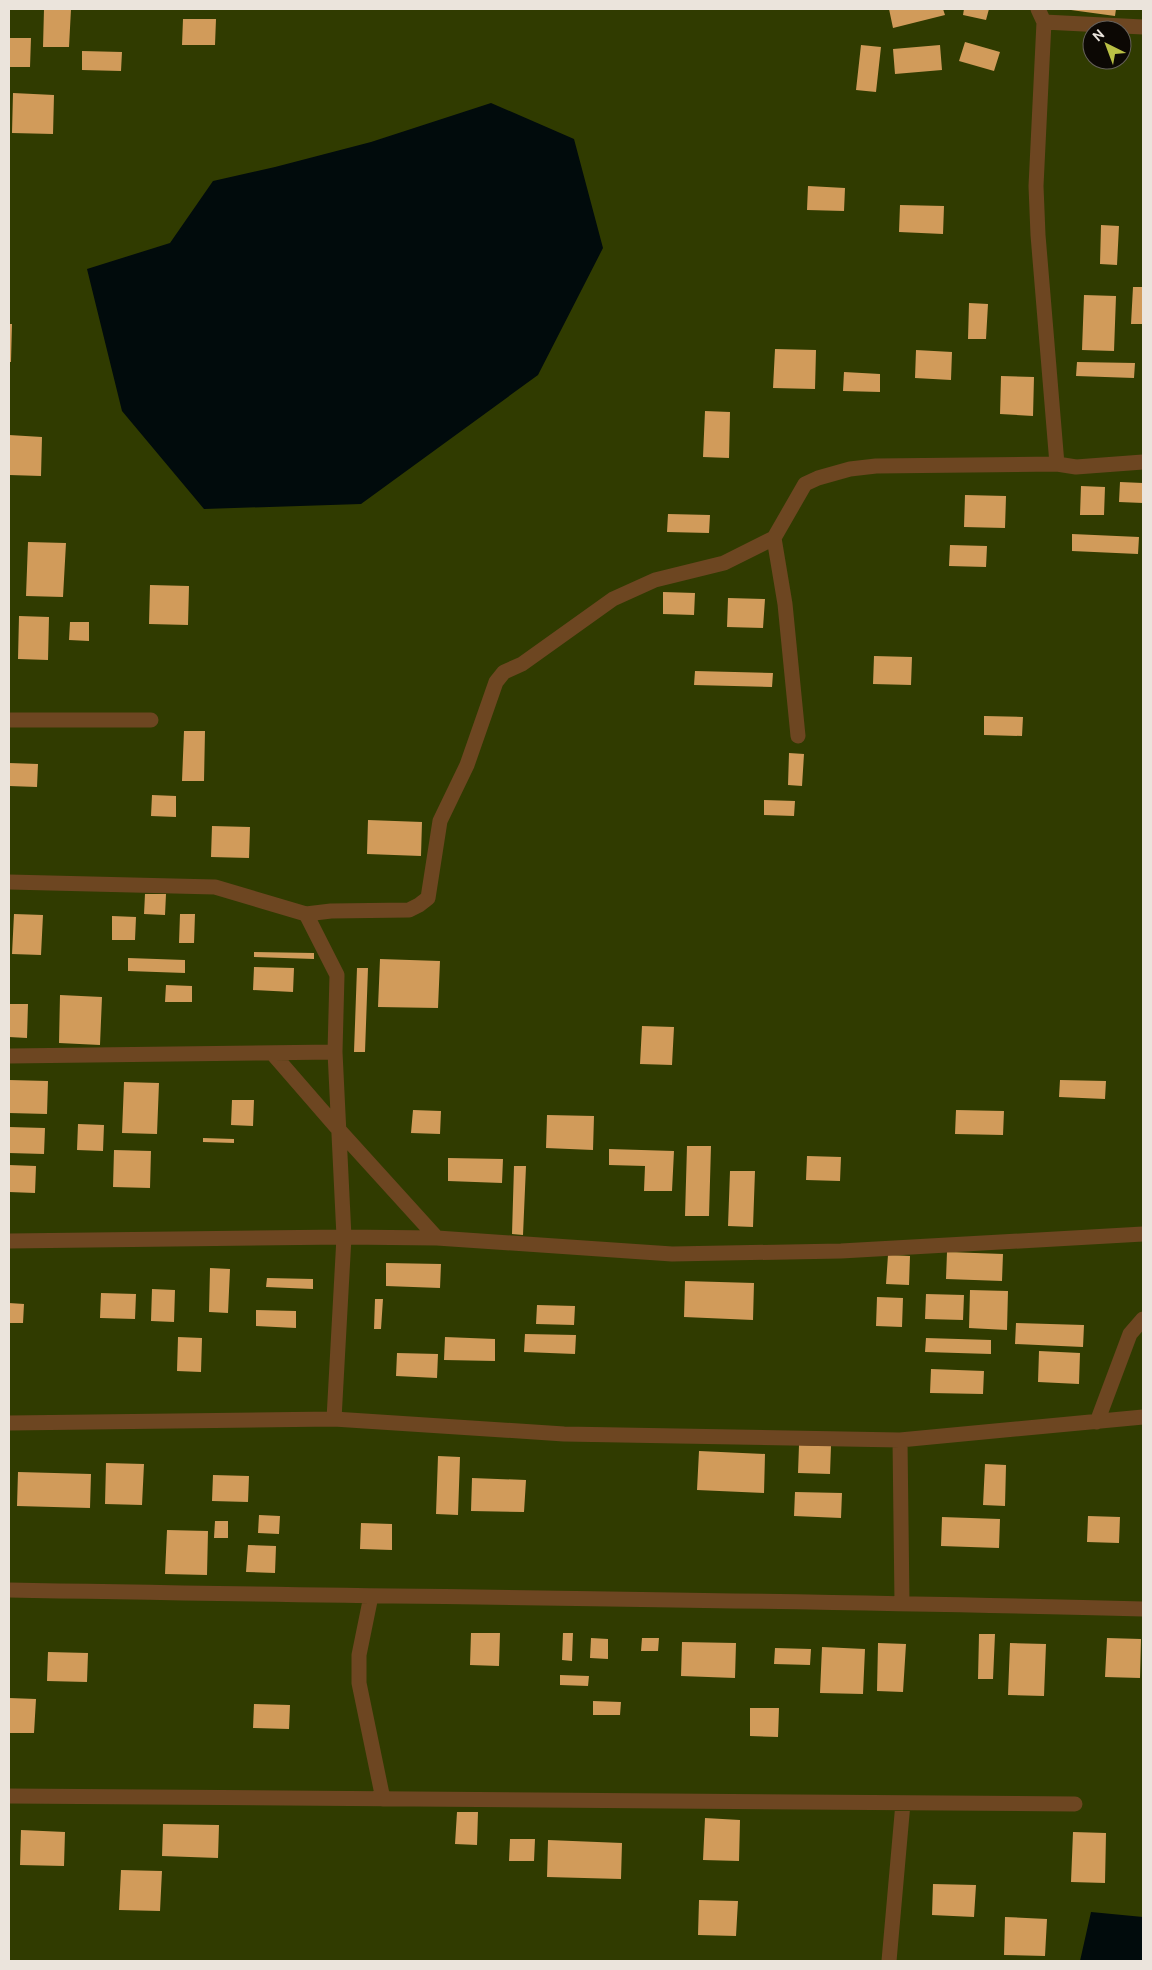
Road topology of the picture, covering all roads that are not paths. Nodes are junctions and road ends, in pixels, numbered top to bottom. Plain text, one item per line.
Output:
1 (1041, 16) edge
2 (1143, 27) edge
3 (1143, 462) edge
4 (1057, 464) junction
5 (774, 538) junction
6 (9, 720) edge
7 (151, 720) dead end
8 (798, 736) dead end
9 (9, 882) edge
10 (306, 914) junction
11 (335, 1052) junction
12 (273, 1054) junction
13 (9, 1056) edge
14 (339, 1130) junction
15 (1143, 1234) edge
16 (344, 1237) junction
17 (437, 1238) junction
18 (9, 1241) edge
19 (1143, 1319) edge
20 (1143, 1417) edge
21 (334, 1418) junction
22 (1097, 1422) junction
23 (9, 1423) edge
24 (900, 1440) junction
25 (9, 1590) edge
26 (371, 1596) junction
27 (902, 1603) junction
28 (1143, 1609) edge
29 (9, 1796) edge
30 (383, 1799) junction
31 (902, 1803) junction
32 (1075, 1804) dead end
33 (889, 1961) edge

1 - 2 street
1 - 4 street
3 - 4 street
4 - 5 street
5 - 8 street
5 - 10 street
6 - 7 street
9 - 10 street
10 - 11 street
11 - 12 street
11 - 14 street
12 - 13 street
12 - 14 street
14 - 16 street
14 - 17 street
15 - 17 street
16 - 17 street
16 - 18 street
16 - 21 street
19 - 22 street
20 - 22 street
21 - 23 street
21 - 24 street
22 - 24 street
24 - 27 street
25 - 26 street
26 - 27 street
26 - 30 street
27 - 28 street
29 - 30 street
30 - 31 street
31 - 32 street
31 - 33 street

